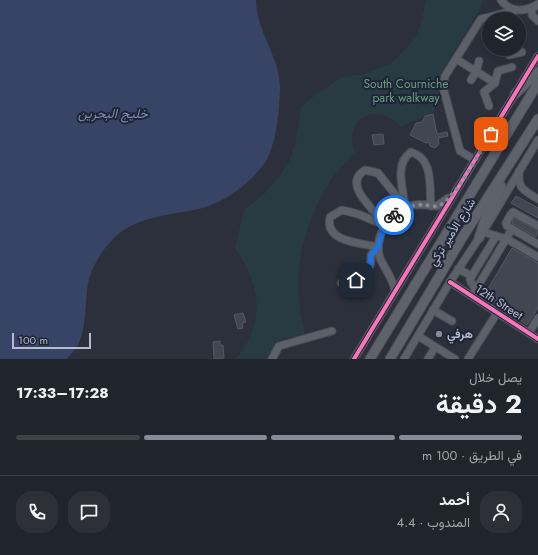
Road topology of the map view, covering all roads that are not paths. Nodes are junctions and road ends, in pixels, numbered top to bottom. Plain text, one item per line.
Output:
1 (501, 0) edge
2 (537, 5) edge
3 (517, 10) junction
4 (538, 21) edge
5 (538, 56) edge
6 (456, 59) junction
7 (479, 61) dead end
8 (512, 67) dead end
9 (476, 72) junction
10 (538, 72) edge
11 (471, 80) dead end
12 (495, 83) junction
13 (538, 83) edge
14 (515, 94) junction
15 (489, 106) dead end
16 (538, 119) edge
17 (530, 132) junction
18 (538, 140) edge
19 (475, 160) junction
20 (519, 170) junction
21 (457, 189) junction
22 (538, 199) edge
23 (431, 206) junction
24 (405, 207) junction
25 (385, 225) junction
26 (538, 226) edge
27 (512, 229) junction
28 (481, 235) junction
29 (496, 236) junction
30 (507, 239) junction
31 (538, 244) edge
32 (378, 247) junction
33 (538, 257) edge
34 (458, 269) junction
35 (472, 276) junction
36 (450, 282) junction
37 (341, 283) dead end
38 (476, 290) junction
39 (395, 291) junction
40 (472, 296) junction
41 (433, 310) junction
42 (497, 312) junction
43 (538, 318) edge
44 (452, 321) dead end
45 (332, 331) dead end
46 (529, 333) junction
47 (418, 336) junction
48 (538, 339) edge
49 (435, 347) junction
50 (450, 358) edge
51 (272, 359) edge
52 (354, 359) edge
53 (370, 359) edge
54 (390, 359) edge
55 (404, 359) edge
56 (428, 359) edge
57 (468, 359) edge

1 - 3 street
2 - 3 street
2 - 4 street
3 - 6 street
5 - 14 street
6 - 9 street
6 - 19 street
7 - 9 street
8 - 12 street
9 - 11 street
9 - 12 street
10 - 14 main road
12 - 15 street
13 - 53 main road, شارع الأمير تركي
14 - 19 street
16 - 17 main road, شارع الأمير تركي
17 - 28 main road
17 - 54 main road, شارع الأمير تركي
18 - 20 street
19 - 21 street
20 - 22 street
20 - 28 street
21 - 23 street
21 - 39 street
23 - 24 street
23 - 24 street
24 - 25 street
24 - 25 street
25 - 32 street
25 - 32 street
26 - 27 street
27 - 30 street
27 - 31 street
28 - 29 street
28 - 34 street
29 - 30 street
29 - 35 street
30 - 33 street
30 - 38 street
32 - 37 street
32 - 39 street
34 - 35 street
34 - 36 street
35 - 38 street
36 - 40 street, 12th Street
36 - 41 street
38 - 40 street
39 - 52 street
40 - 42 street, 12th Street
41 - 44 street
41 - 47 street
42 - 46 street, 12th Street
42 - 57 street
43 - 46 street
45 - 51 street
46 - 48 street, 12th Street
47 - 49 street
47 - 55 street
49 - 50 street
49 - 56 street

